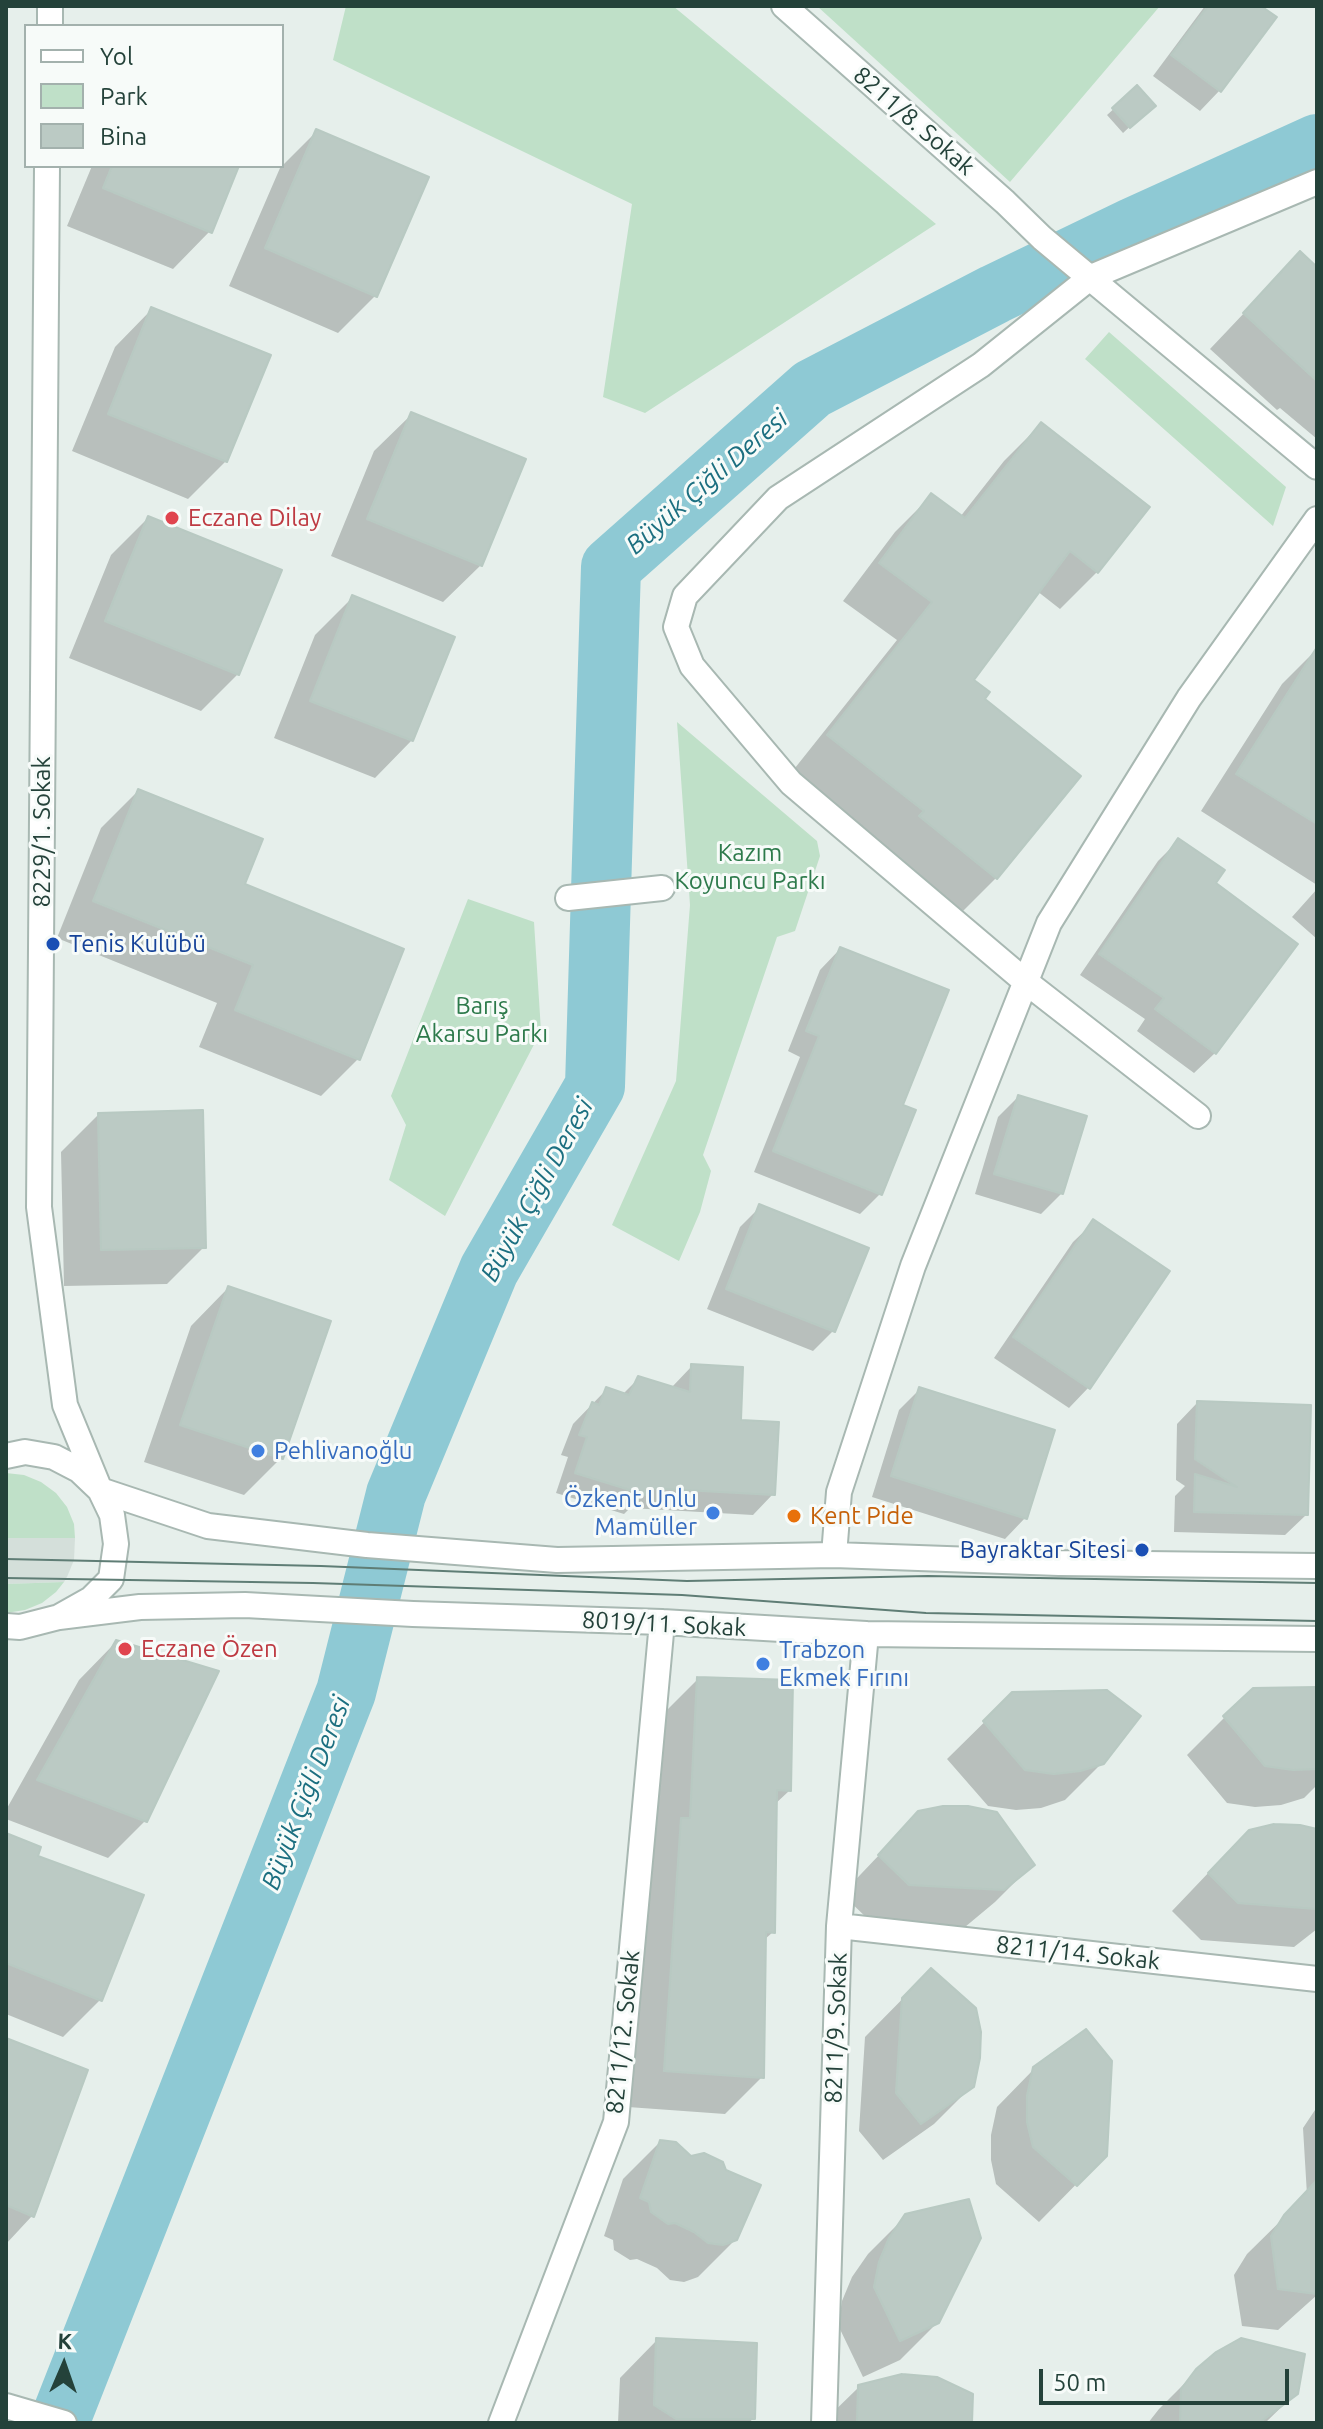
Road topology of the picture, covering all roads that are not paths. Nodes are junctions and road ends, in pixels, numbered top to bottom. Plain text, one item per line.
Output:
1 (784, 6) edge
2 (47, 168) edge
3 (1317, 182) edge
4 (1091, 277) junction
5 (1317, 467) edge
6 (1317, 519) edge
7 (662, 888) dead end
8 (568, 898) dead end
9 (1026, 982) junction
10 (1198, 1116) dead end
11 (6, 1456) edge
12 (100, 1490) junction
13 (834, 1555) junction
14 (1317, 1566) edge
15 (59, 1617) junction
16 (662, 1622) junction
17 (11, 1630) edge
18 (866, 1634) junction
19 (1317, 1639) edge
20 (839, 1926) junction
21 (1317, 1979) edge
22 (6, 2406) edge
23 (64, 2423) edge
24 (501, 2423) edge
25 (824, 2423) edge

1 - 4 street, 8211/8. Sokak
2 - 12 street, 8229/1. Sokak
3 - 4 street
4 - 5 street, 8211/8. Sokak
4 - 9 street
6 - 9 street
7 - 8 street
9 - 10 street
9 - 13 street
11 - 12 street
12 - 13 street
12 - 15 street, 8229/1. Sokak
13 - 14 street
15 - 16 street, 8019/11. Sokak
15 - 17 street
16 - 18 street, 8019/11. Sokak
16 - 24 street, 8211/12. Sokak
18 - 19 street, 8019/11. Sokak
18 - 20 street, 8211/9. Sokak
20 - 21 street, 8211/14. Sokak
20 - 25 street, 8211/9. Sokak
22 - 23 street

